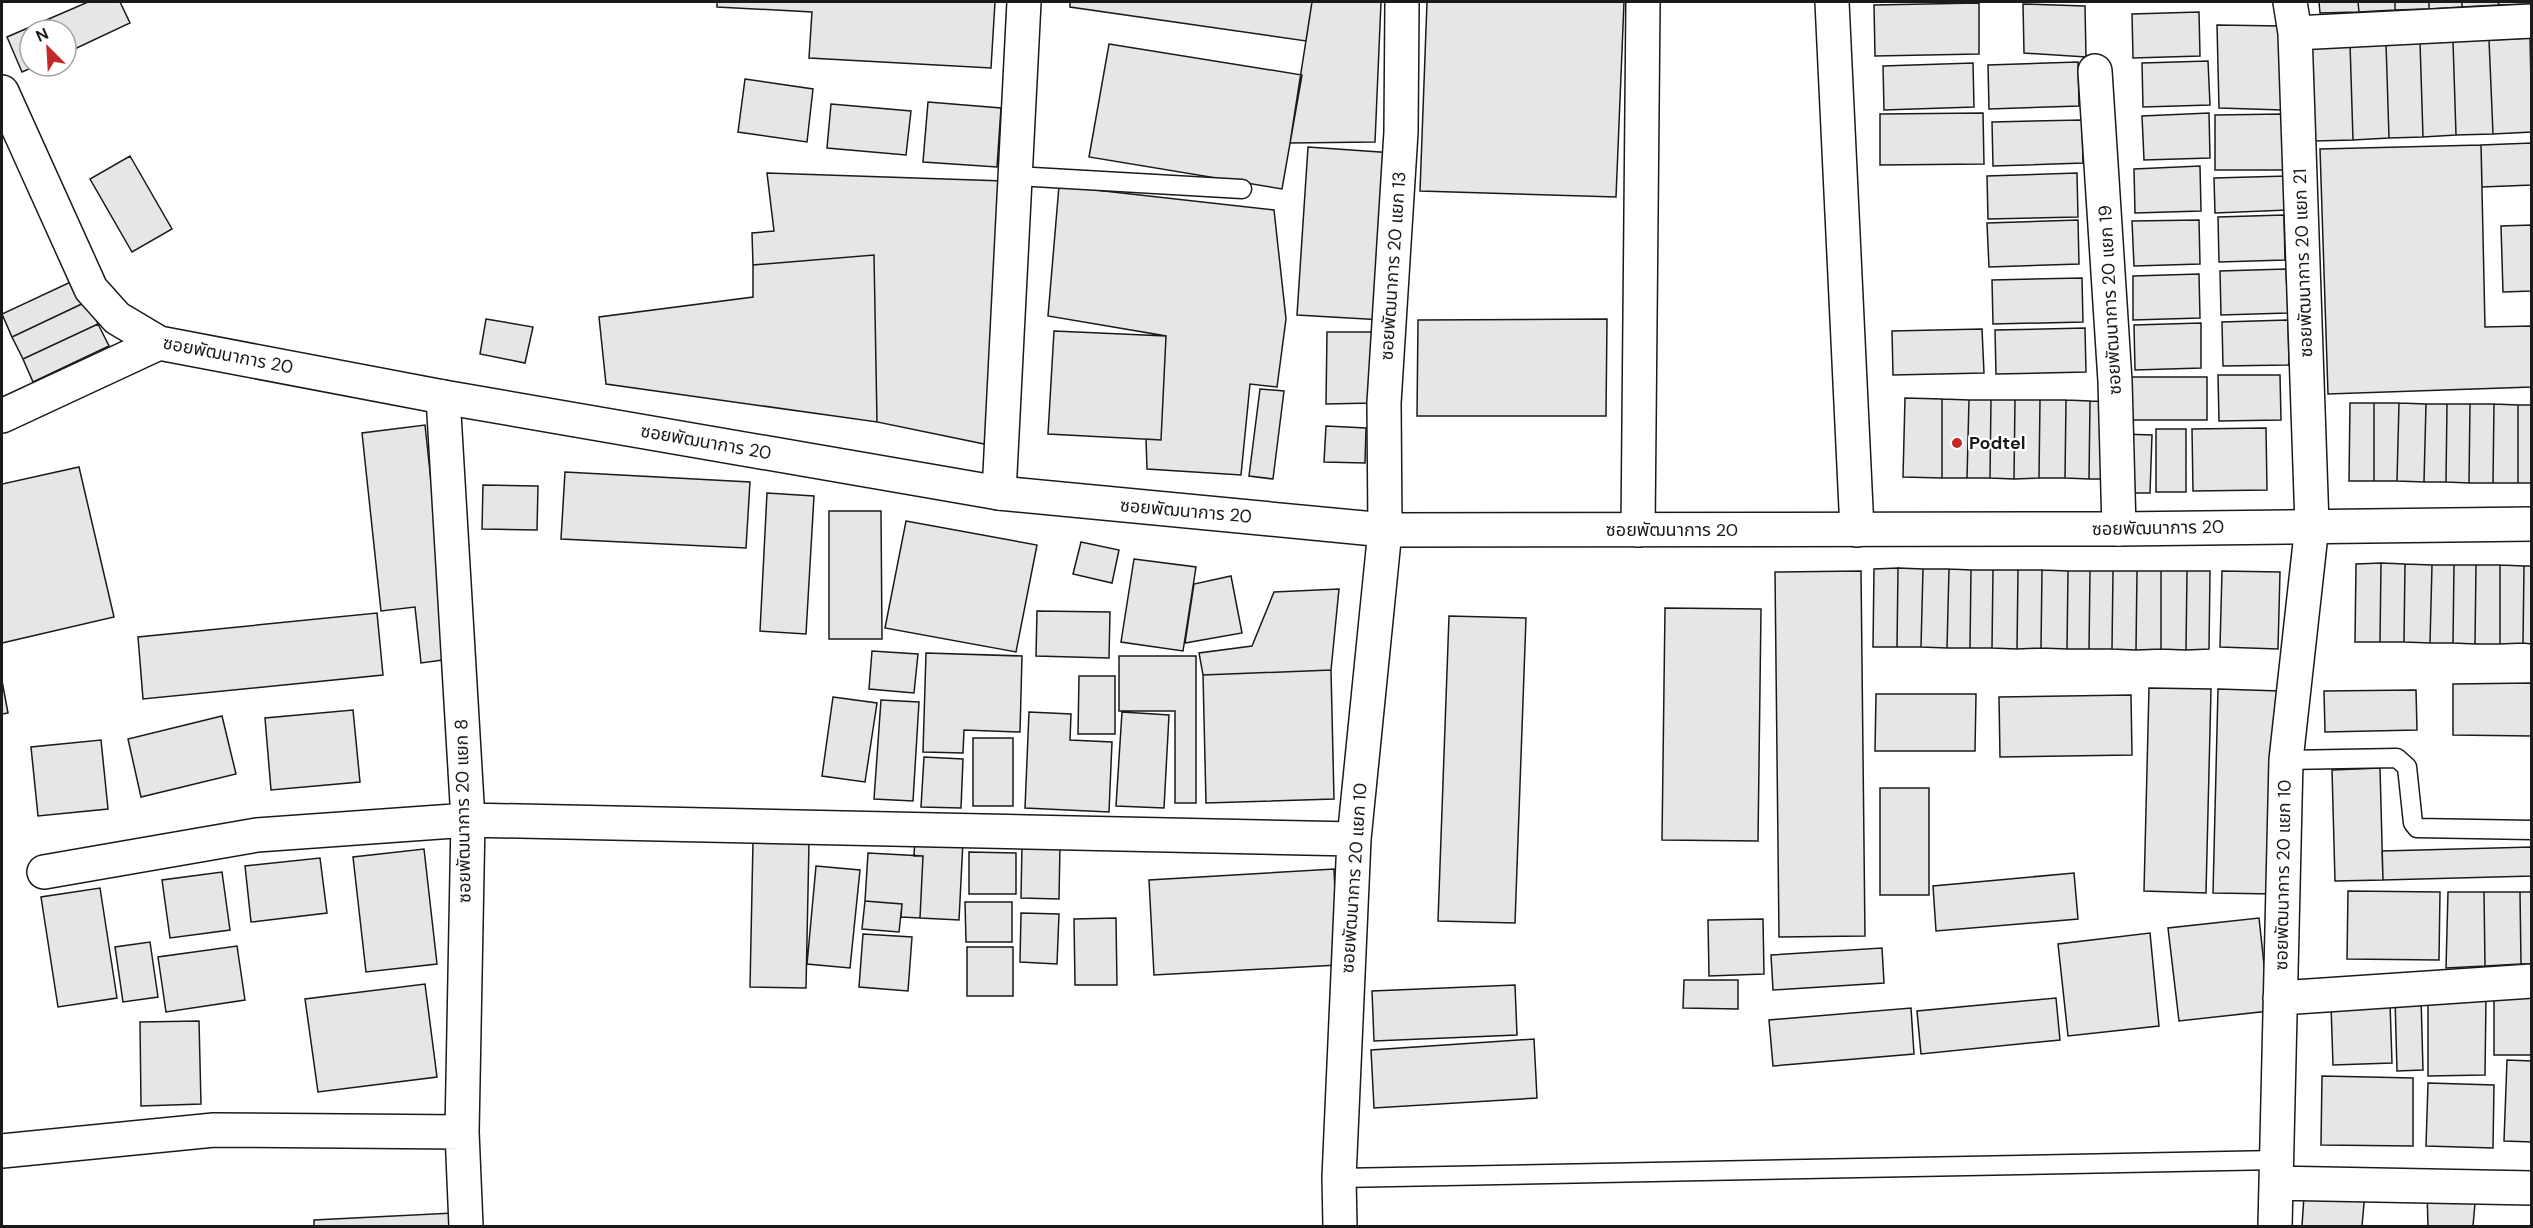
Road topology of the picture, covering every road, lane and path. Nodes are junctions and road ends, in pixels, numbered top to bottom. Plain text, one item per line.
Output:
1 (1023, 2) edge
2 (1402, 2) edge
3 (1643, 2) edge
4 (1832, 2) edge
5 (2292, 17) edge
6 (2532, 21) edge
7 (2095, 71) dead end
8 (2, 92) edge
9 (1015, 176) junction
10 (1242, 189) dead end
11 (159, 343) junction
12 (443, 397) junction
13 (2, 416) edge
14 (999, 493) junction
15 (2532, 524) edge
16 (2312, 525) junction
17 (2119, 529) junction
18 (1385, 530) junction
19 (1638, 530) junction
20 (1857, 530) junction
21 (2286, 760) junction
22 (468, 820) junction
23 (2532, 830) edge
24 (1354, 839) junction
25 (44, 872) dead end
26 (2532, 981) edge
27 (2280, 998) junction
28 (462, 1132) junction
29 (2, 1151) edge
30 (2276, 1171) junction
31 (1339, 1178) junction
32 (2532, 1188) edge
33 (466, 1227) edge
34 (1340, 1227) edge
35 (2275, 1227) edge

1 - 9 street
2 - 18 street, ซอยพัฒนาการ 20 แยก 13
3 - 19 street
4 - 20 street
5 - 6 street
5 - 16 street, ซอยพัฒนาการ 20 แยก 21
7 - 17 street, ซอยพัฒนาการ 20 แยก 19
8 - 11 street, ซอยพัฒนาการ 20
9 - 10 lane
9 - 14 street
11 - 12 street, ซอยพัฒนาการ 20
11 - 13 street
12 - 14 street, ซอยพัฒนาการ 20
12 - 22 street, ซอยพัฒนาการ 20 แยก 8
14 - 18 street, ซอยพัฒนาการ 20
15 - 16 street, ซอยพัฒนาการ 20
16 - 17 street, ซอยพัฒนาการ 20
16 - 21 street, ซอยพัฒนาการ 20 แยก 10
17 - 20 street, ซอยพัฒนาการ 20
18 - 19 street, ซอยพัฒนาการ 20
18 - 24 street, ซอยพัฒนาการ 20 แยก 10
19 - 20 street, ซอยพัฒนาการ 20
21 - 23 lane
21 - 27 street, ซอยพัฒนาการ 20 แยก 10
22 - 24 street
22 - 25 street
22 - 28 street, ซอยพัฒนาการ 20 แยก 8
24 - 31 street, ซอยพัฒนาการ 20 แยก 10
26 - 27 street
27 - 30 street, ซอยพัฒนาการ 20 แยก 10
28 - 29 street
28 - 33 street, ซอยพัฒนาการ 20 แยก 8
30 - 31 lane
30 - 32 street
30 - 35 street, ซอยพัฒนาการ 20 แยก 10
31 - 34 street, ซอยพัฒนาการ 20 แยก 10

